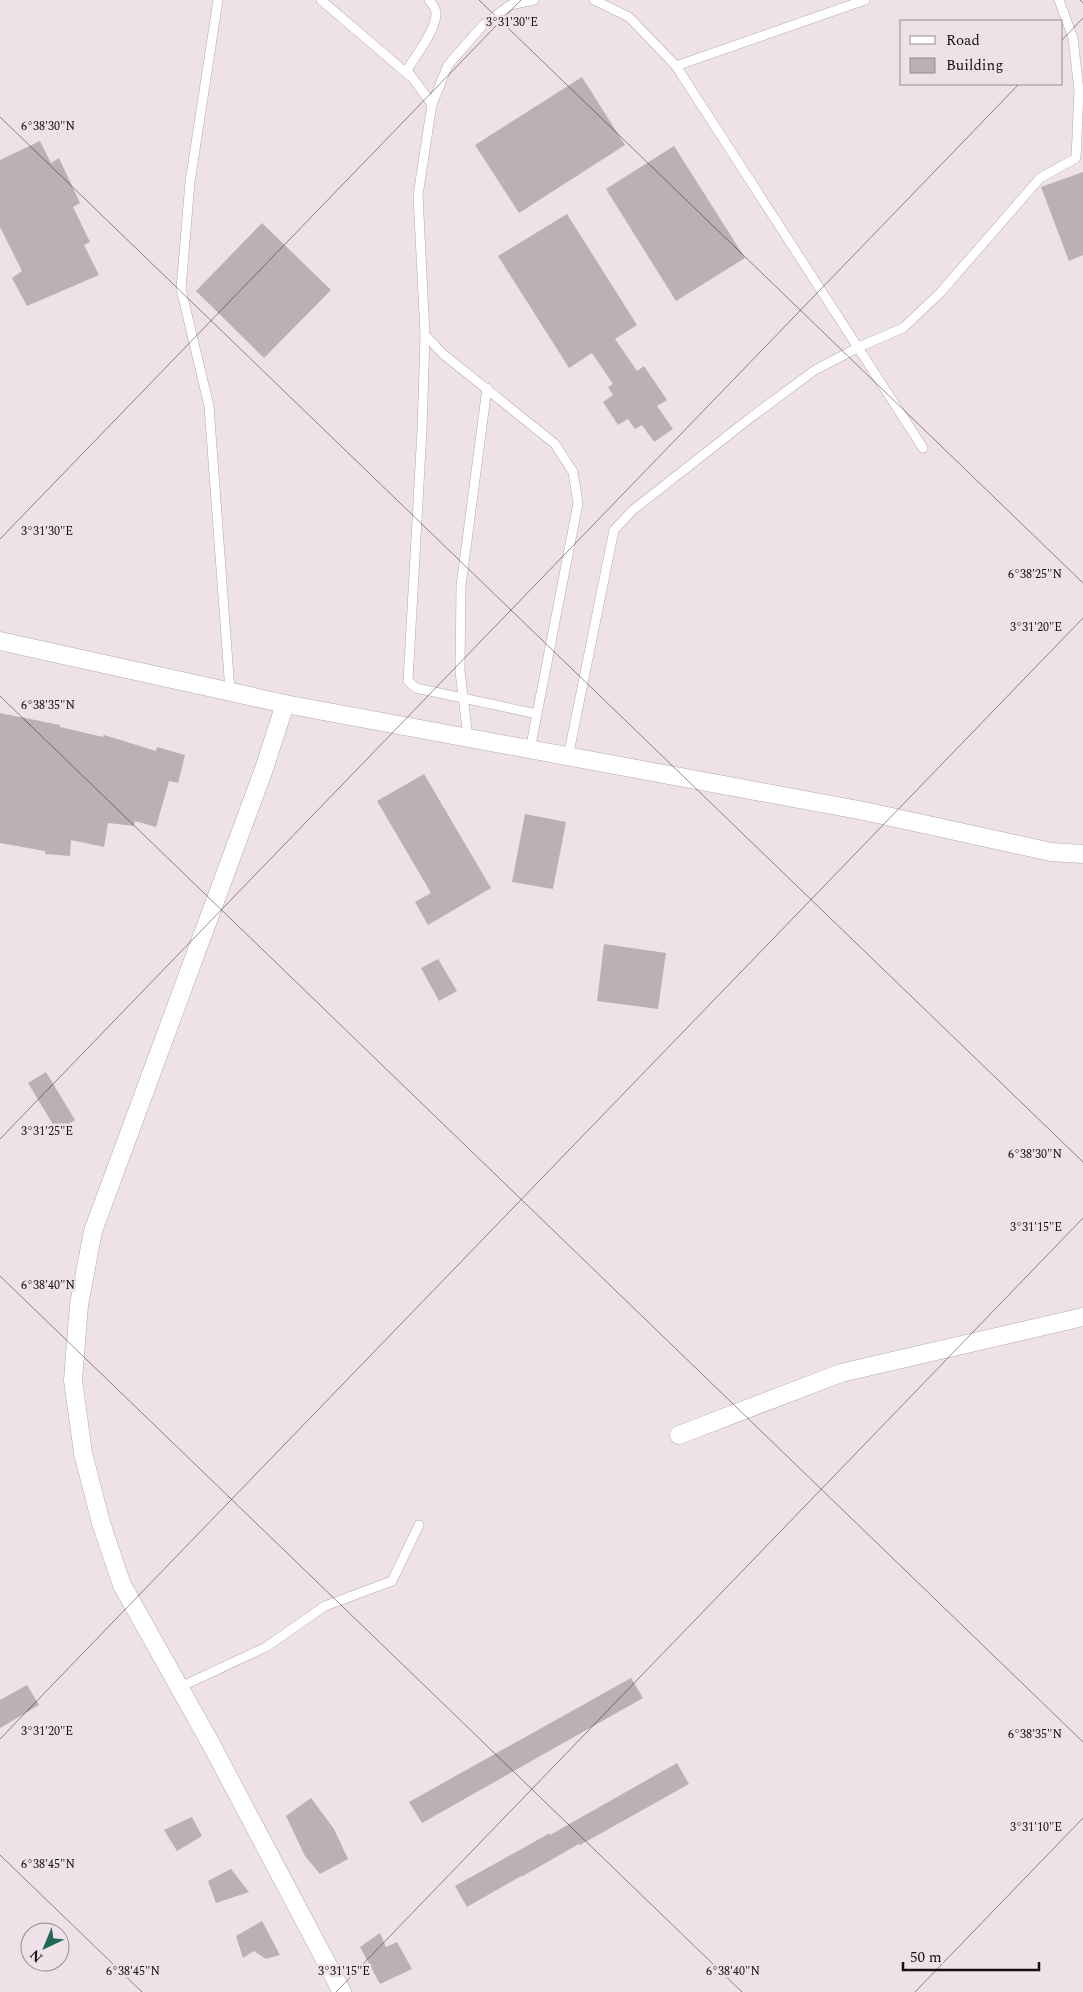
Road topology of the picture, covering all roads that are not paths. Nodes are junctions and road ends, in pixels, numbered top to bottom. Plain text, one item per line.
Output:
1 (218, 0) edge
2 (321, 0) edge
3 (430, 0) edge
4 (534, 0) edge
5 (594, 0) edge
6 (865, 0) edge
7 (1059, 0) edge
8 (676, 66) junction
9 (410, 76) junction
10 (432, 104) junction
11 (1080, 158) edge
12 (424, 335) junction
13 (859, 347) junction
14 (487, 388) junction
15 (923, 448) dead end
16 (0, 641) edge
17 (230, 691) junction
18 (463, 699) junction
19 (285, 704) junction
20 (537, 714) junction
21 (468, 738) junction
22 (530, 750) junction
23 (568, 757) junction
24 (1083, 854) edge
25 (1083, 1317) edge
26 (680, 1435) dead end
27 (419, 1525) dead end
28 (178, 1688) junction
29 (342, 1992) edge

1 - 17 lane
2 - 9 lane
3 - 9 lane
4 - 10 lane
5 - 8 lane
6 - 8 lane
7 - 11 lane
8 - 13 lane
9 - 10 lane
10 - 12 lane
11 - 13 lane
12 - 14 lane
12 - 18 lane
13 - 15 lane
13 - 23 lane
14 - 18 lane
14 - 20 lane
16 - 17 street
17 - 19 street
18 - 20 lane
18 - 21 lane
19 - 21 street
19 - 28 street
20 - 22 lane
21 - 22 street
22 - 23 street
23 - 24 street
25 - 26 street
27 - 28 lane
28 - 29 street

